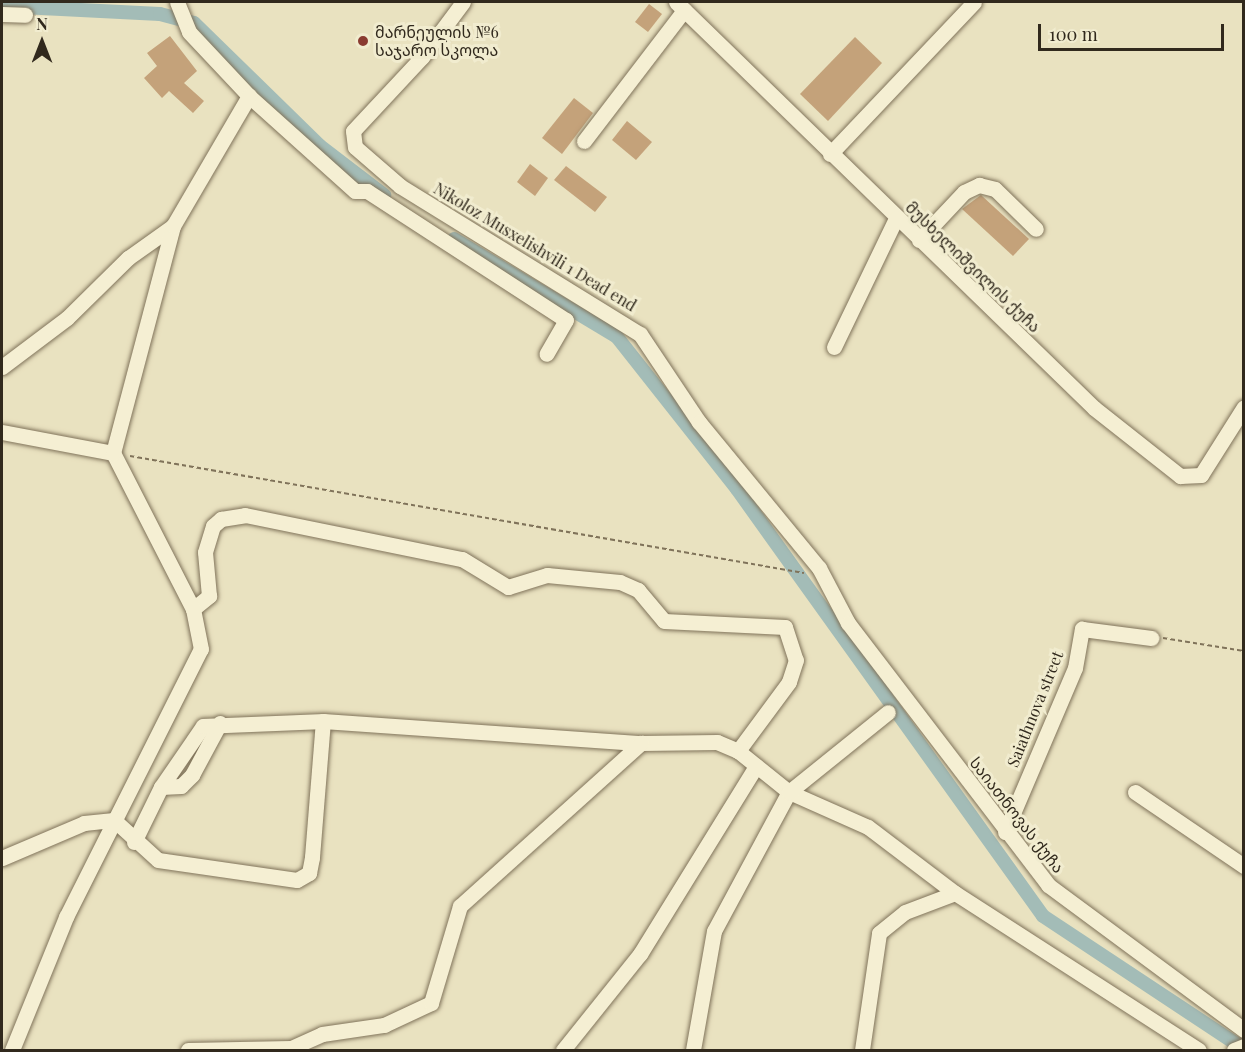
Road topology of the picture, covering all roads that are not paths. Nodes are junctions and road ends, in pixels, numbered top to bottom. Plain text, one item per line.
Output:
1 (177, 2) edge
2 (463, 2) edge
3 (974, 2) edge
4 (680, 6) edge
5 (2, 14) edge
6 (25, 15) dead end
7 (249, 96) junction
8 (584, 141) dead end
9 (830, 154) junction
10 (896, 218) junction
11 (173, 226) junction
12 (1036, 229) dead end
13 (919, 240) junction
14 (834, 347) dead end
15 (546, 354) dead end
16 (2, 367) edge
17 (1244, 407) edge
18 (1239, 430) edge
19 (2, 432) edge
20 (112, 453) junction
21 (816, 571) joint
22 (194, 609) junction
23 (1151, 638) road end
24 (888, 712) dead end
25 (323, 721) junction
26 (641, 742) junction
27 (738, 751) junction
28 (756, 766) junction
29 (789, 792) junction
30 (1135, 792) dead end
31 (114, 820) junction
32 (1005, 832) junction
33 (134, 842) junction
34 (2, 858) edge
35 (1244, 866) edge
36 (955, 893) junction
37 (1244, 1030) edge
38 (1244, 1046) edge
39 (12, 1050) edge
40 (188, 1050) edge
41 (563, 1050) edge
42 (693, 1050) edge
43 (862, 1050) edge
44 (1199, 1050) edge
45 (1234, 1050) edge

1 - 7 street
2 - 21 street, Nikoloz Musxelishvili 1 Dead end
3 - 9 street
4 - 8 street
4 - 9 street, მუსხელიშვილის ქუჩა
5 - 6 street
7 - 11 street
7 - 15 street
9 - 10 street, მუსხელიშვილის ქუჩა
10 - 13 street, მუსხელიშვილის ქუჩა
10 - 14 street
11 - 16 street
11 - 20 street
12 - 13 street
13 - 18 street, მუსხელიშვილის ქუჩა
17 - 18 street, მუსხელიშვილის ქუჩა
19 - 20 street
20 - 22 street
21 - 32 street, საიათნოვას ქუჩა
22 - 27 street
22 - 31 street
23 - 32 street, Saiathnova street
24 - 29 street
25 - 26 street
25 - 33 street
25 - 33 street
26 - 27 street
26 - 40 street
27 - 28 street
28 - 29 street
28 - 41 street
29 - 36 street
29 - 42 street
30 - 35 street
31 - 33 street
31 - 34 street
31 - 39 street
32 - 37 street, საიათნოვას ქუჩა
36 - 43 street
36 - 44 street
38 - 45 street

